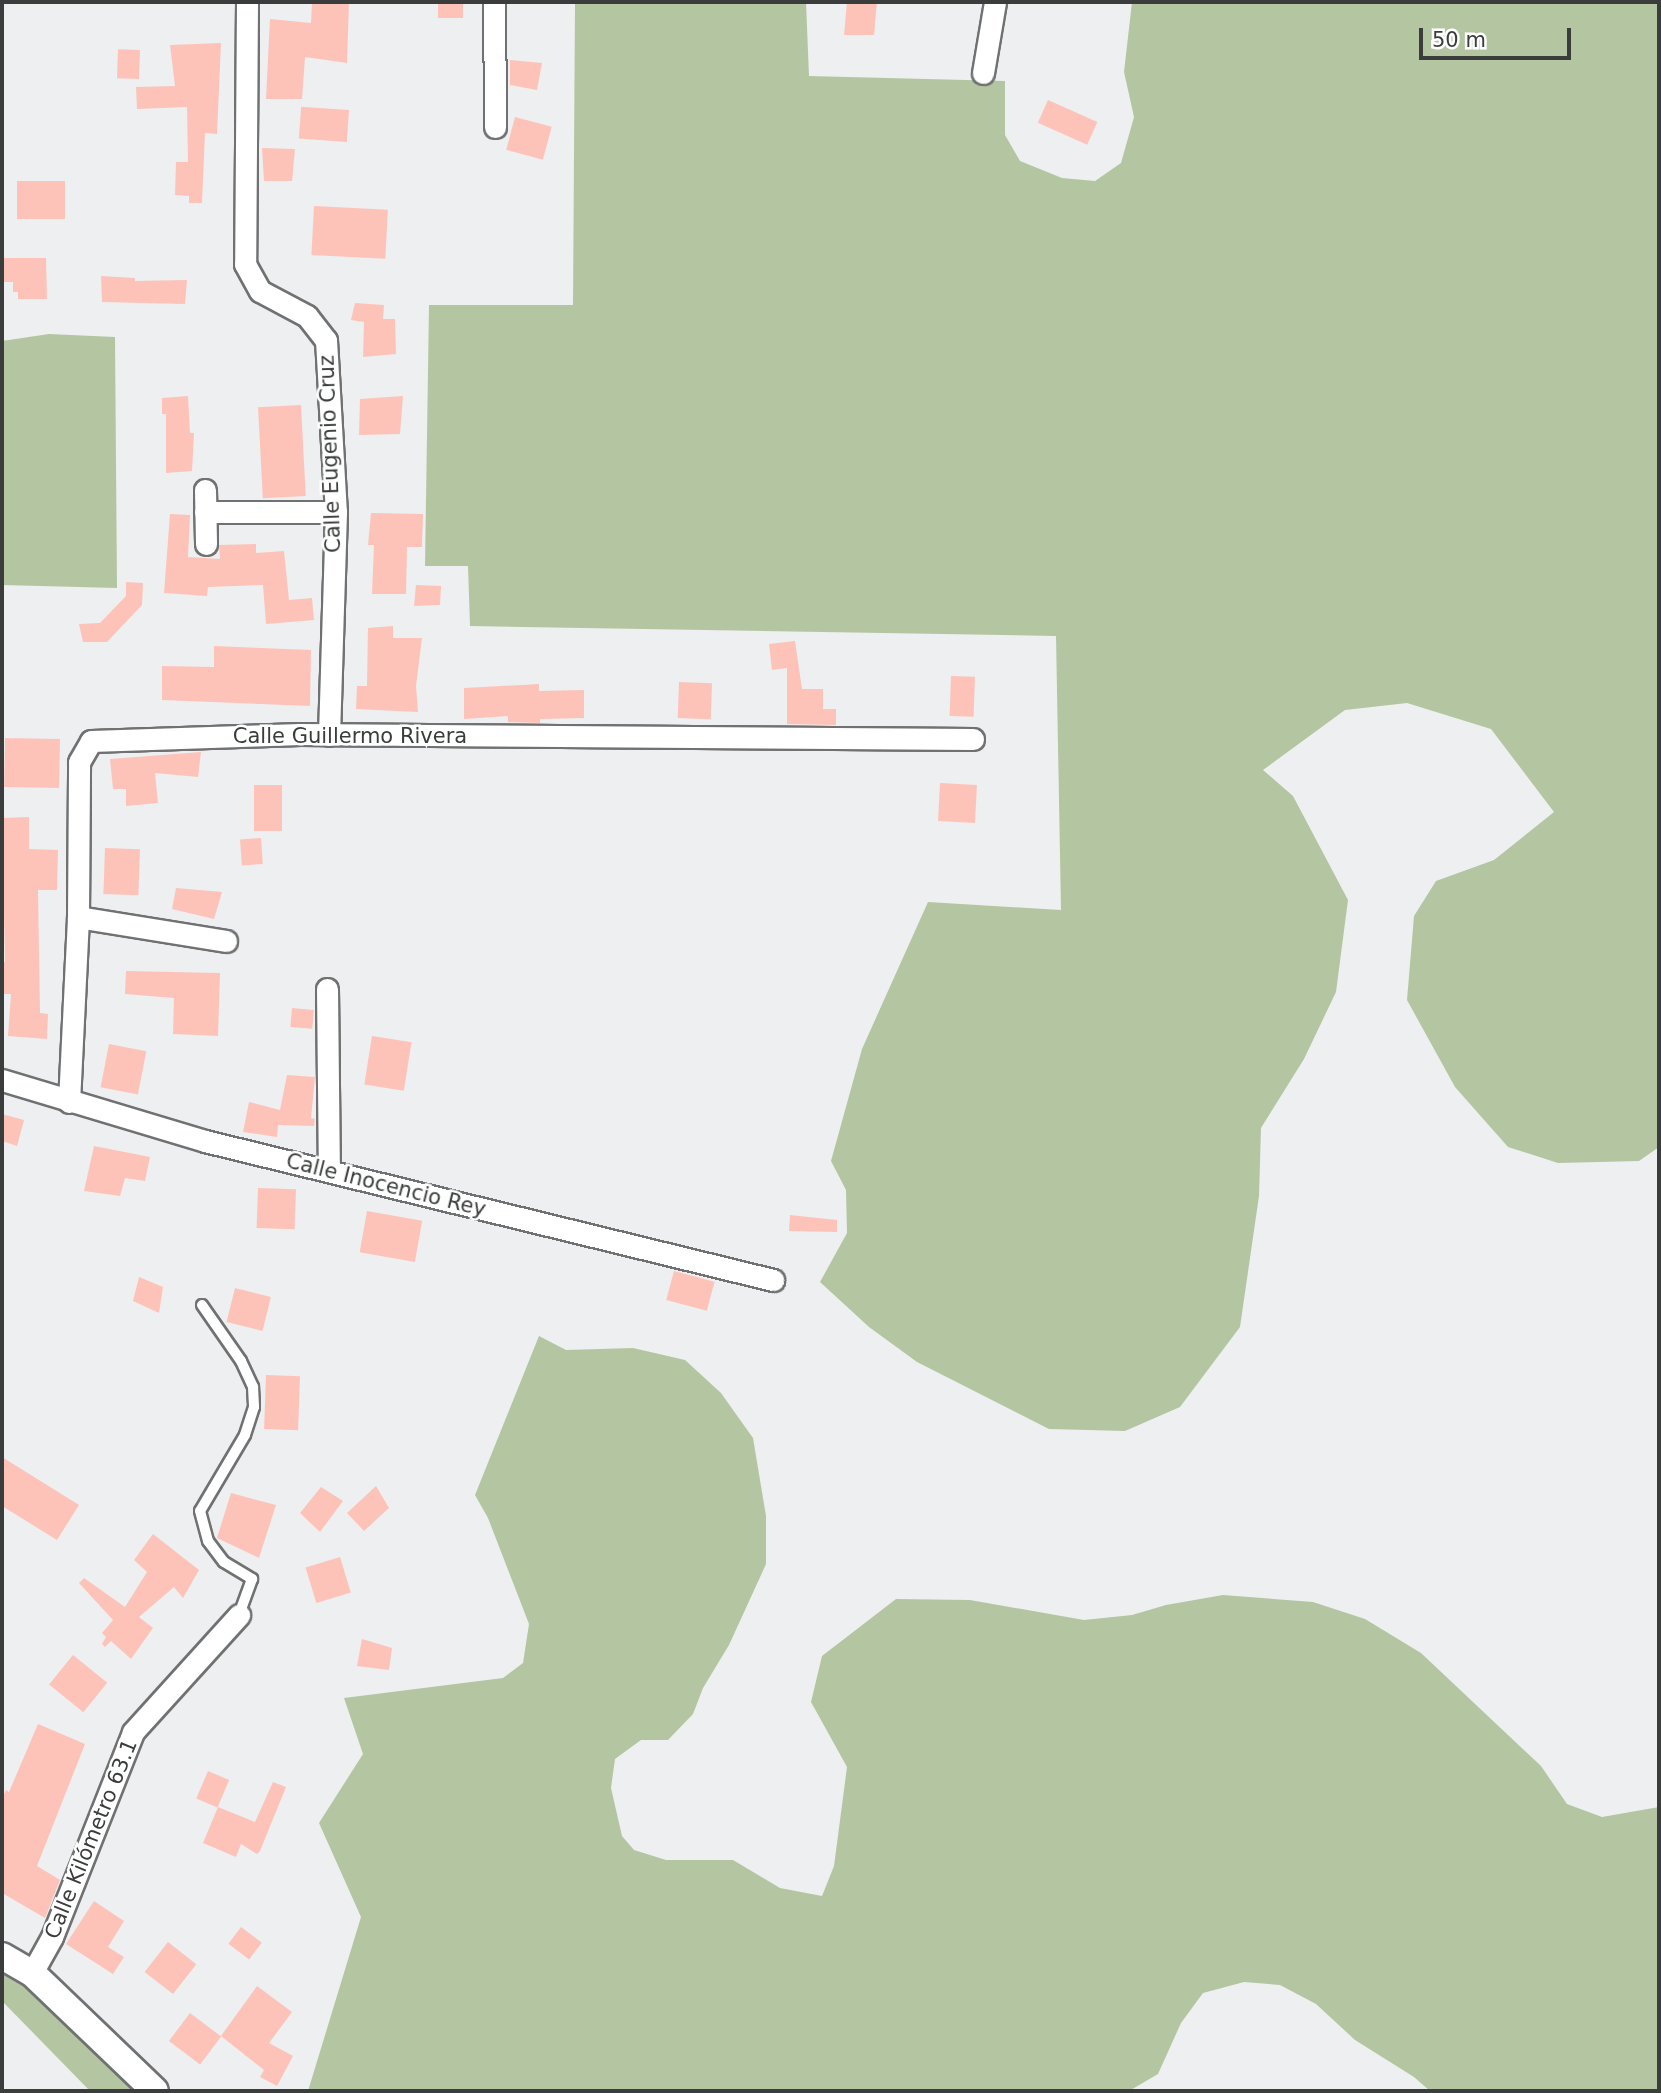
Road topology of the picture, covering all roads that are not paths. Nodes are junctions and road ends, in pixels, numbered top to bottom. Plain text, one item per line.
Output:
1 (247, 2) edge
2 (494, 2) edge
3 (995, 2) edge
4 (983, 73) dead end
5 (495, 127) dead end
6 (205, 490) dead end
7 (205, 512) junction
8 (336, 512) junction
9 (206, 544) dead end
10 (329, 735) junction
11 (973, 739) dead end
12 (78, 917) junction
13 (226, 941) dead end
14 (327, 989) dead end
15 (2, 1080) edge
16 (69, 1102) junction
17 (328, 1171) junction
18 (773, 1280) dead end
19 (202, 1305) dead end
20 (239, 1615) joint
21 (2, 1956) edge
22 (32, 1973) junction
23 (155, 2091) edge

1 - 8 street, Calle Eugenio Cruz
2 - 5 street
3 - 4 street
6 - 7 street
7 - 8 street
7 - 9 street
8 - 10 street, Calle Eugenio Cruz
10 - 11 street, Calle Guillermo Rivera
10 - 12 street, Calle Guillermo Rivera
12 - 13 street
12 - 16 street, Calle Guillermo Rivera
14 - 17 street
15 - 16 street, Calle Inocencio Rey
16 - 17 street, Calle Inocencio Rey
17 - 18 street, Calle Inocencio Rey
19 - 20 lane
20 - 22 street, Calle Kilómetro 63.1
21 - 22 street
22 - 23 street

